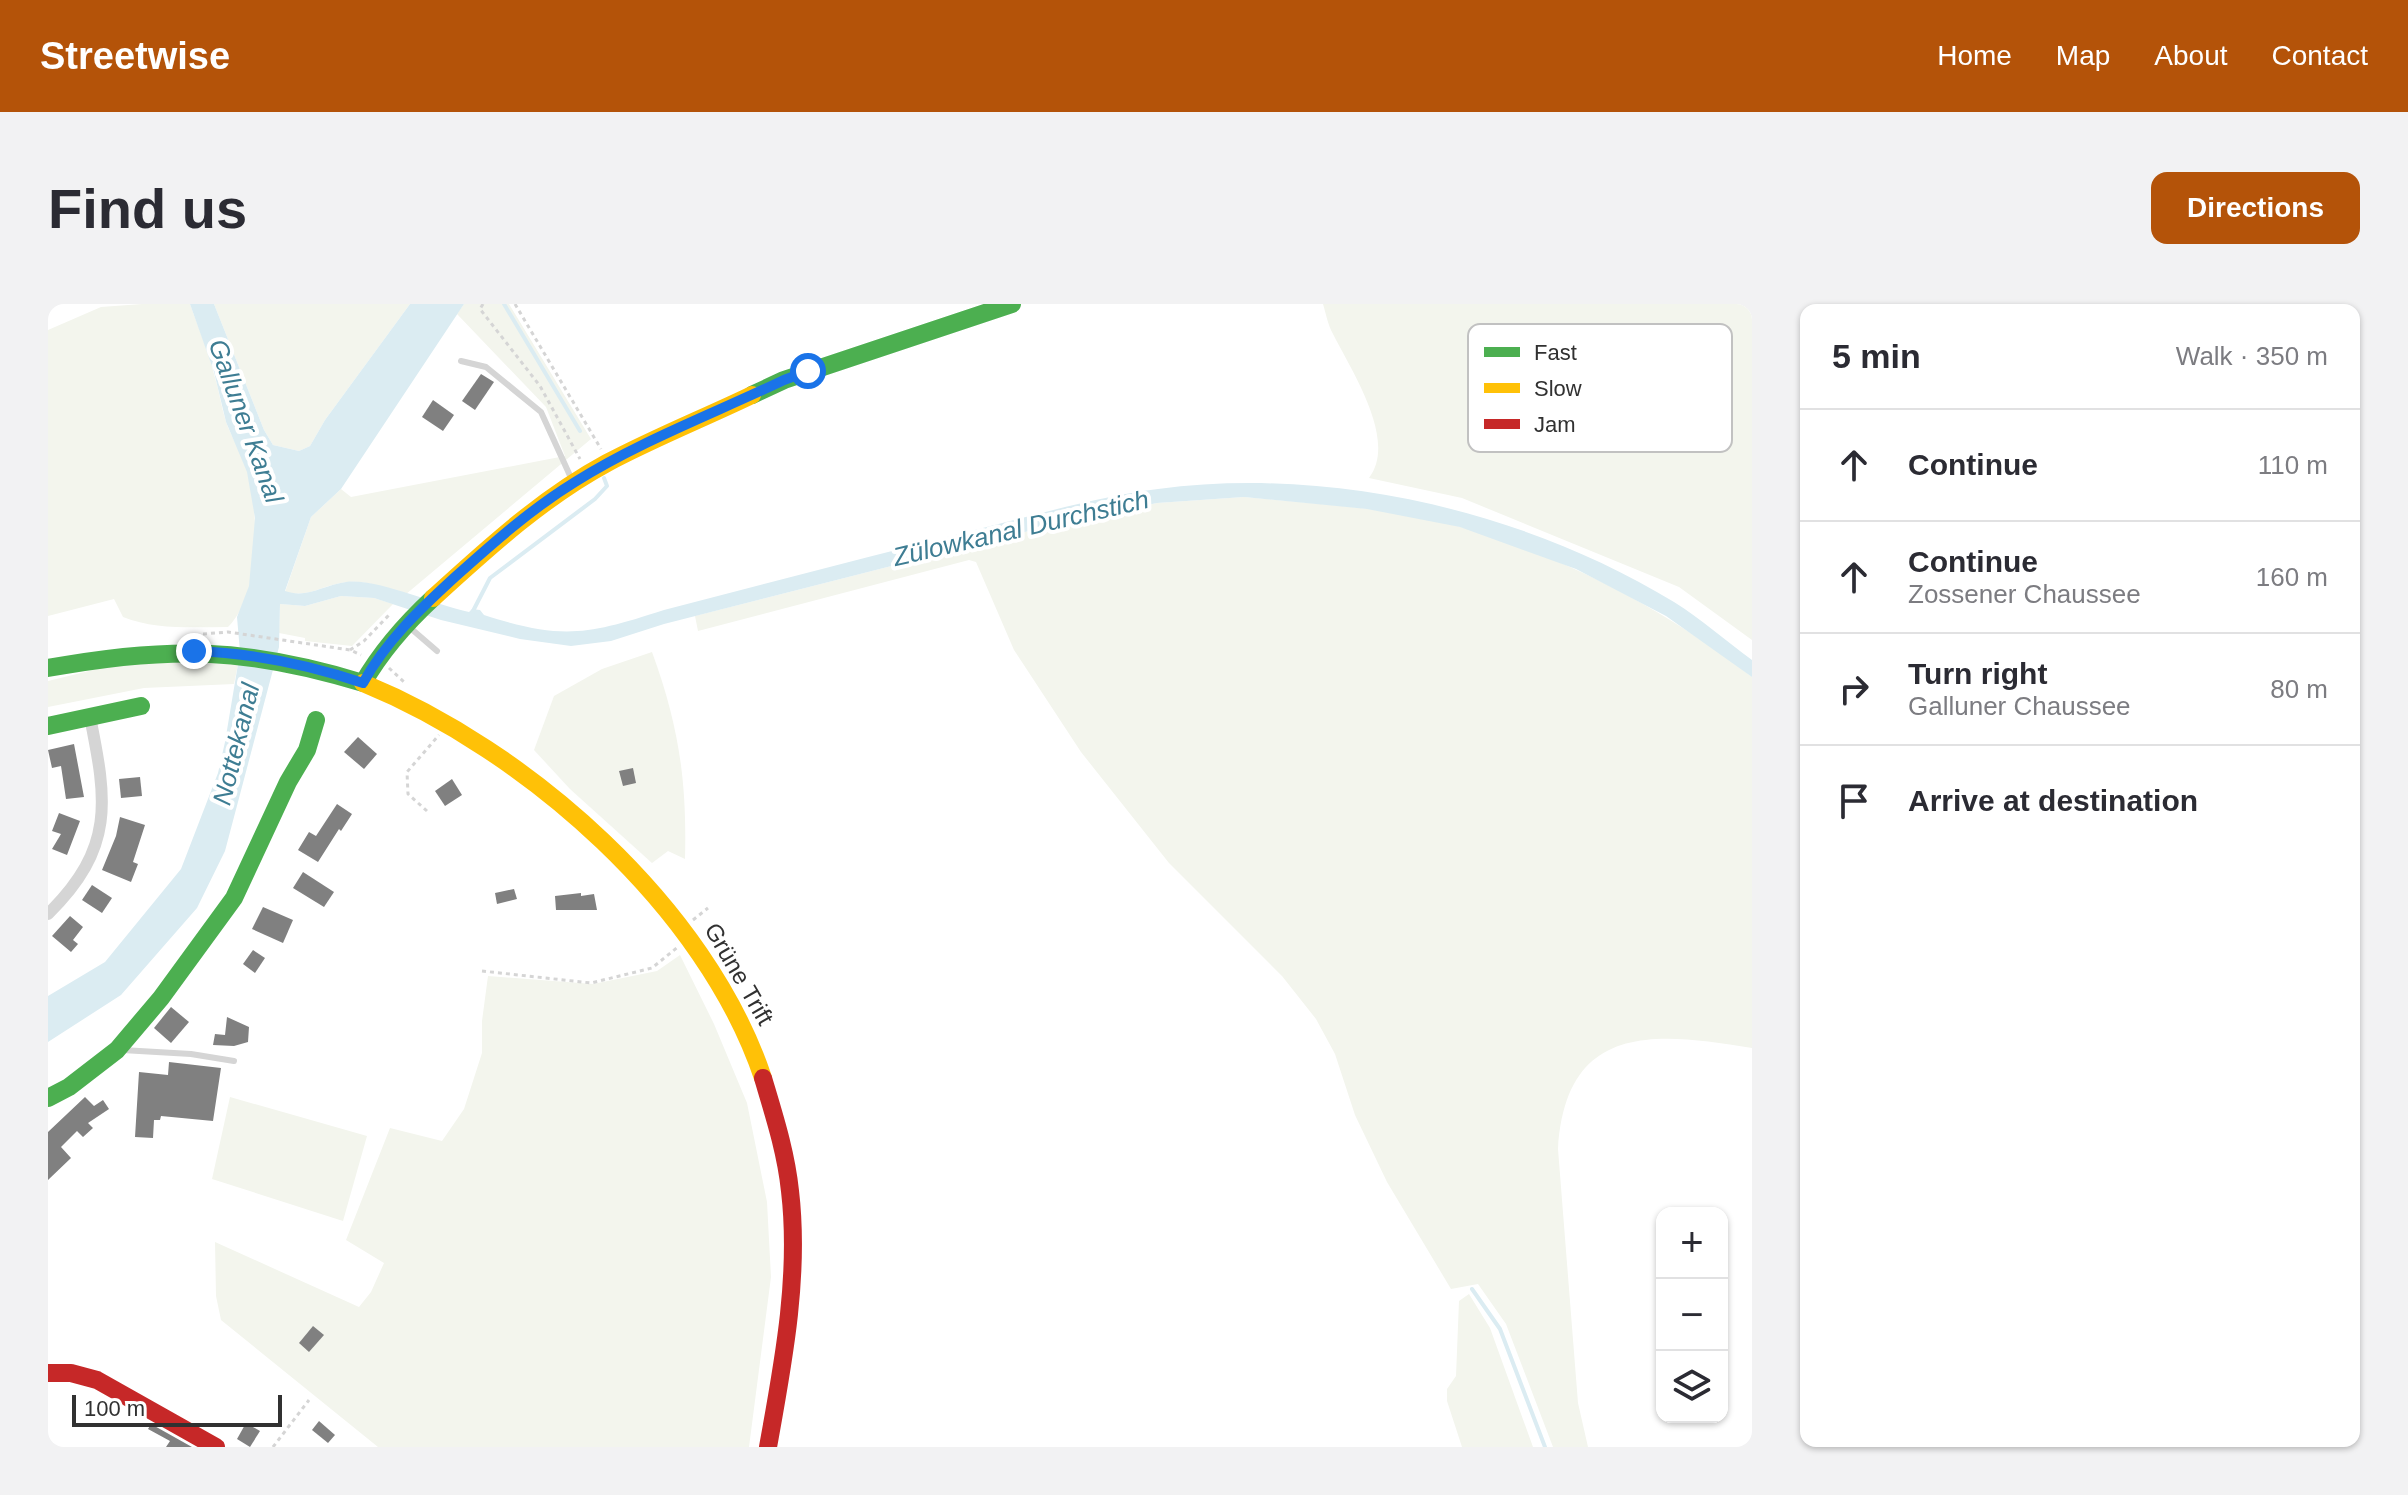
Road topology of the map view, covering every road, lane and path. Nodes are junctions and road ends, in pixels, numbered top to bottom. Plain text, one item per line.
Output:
1 (483, 304) edge
2 (515, 304) edge
3 (1012, 304) edge
4 (461, 361) dead end
5 (604, 456) junction
6 (580, 459) dead end
7 (574, 483) junction
8 (404, 617) junction
9 (228, 632) dead end
10 (437, 651) dead end
11 (48, 668) edge
12 (363, 683) junction
13 (141, 706) dead end
14 (90, 717) junction
15 (316, 720) dead end
16 (48, 726) edge
17 (443, 731) dead end
18 (427, 811) dead end
19 (48, 914) edge
20 (691, 936) junction
21 (482, 971) dead end
22 (117, 1050) junction
23 (234, 1061) dead end
24 (48, 1098) edge
25 (48, 1373) edge
26 (309, 1400) dead end
27 (216, 1447) edge
28 (273, 1447) edge
29 (768, 1447) edge

1 - 6 path
2 - 5 path
3 - 5 main road
4 - 7 lane
5 - 7 main road
7 - 8 main road
8 - 9 path
8 - 10 lane
8 - 12 main road
11 - 12 main road, Grüne Trift
12 - 20 main road, Grüne Trift
13 - 14 main road
14 - 16 main road
14 - 19 street
15 - 22 main road
17 - 18 path
20 - 21 path
20 - 29 main road, Grüne Trift
22 - 23 lane
22 - 24 main road
25 - 27 main road
26 - 28 path

